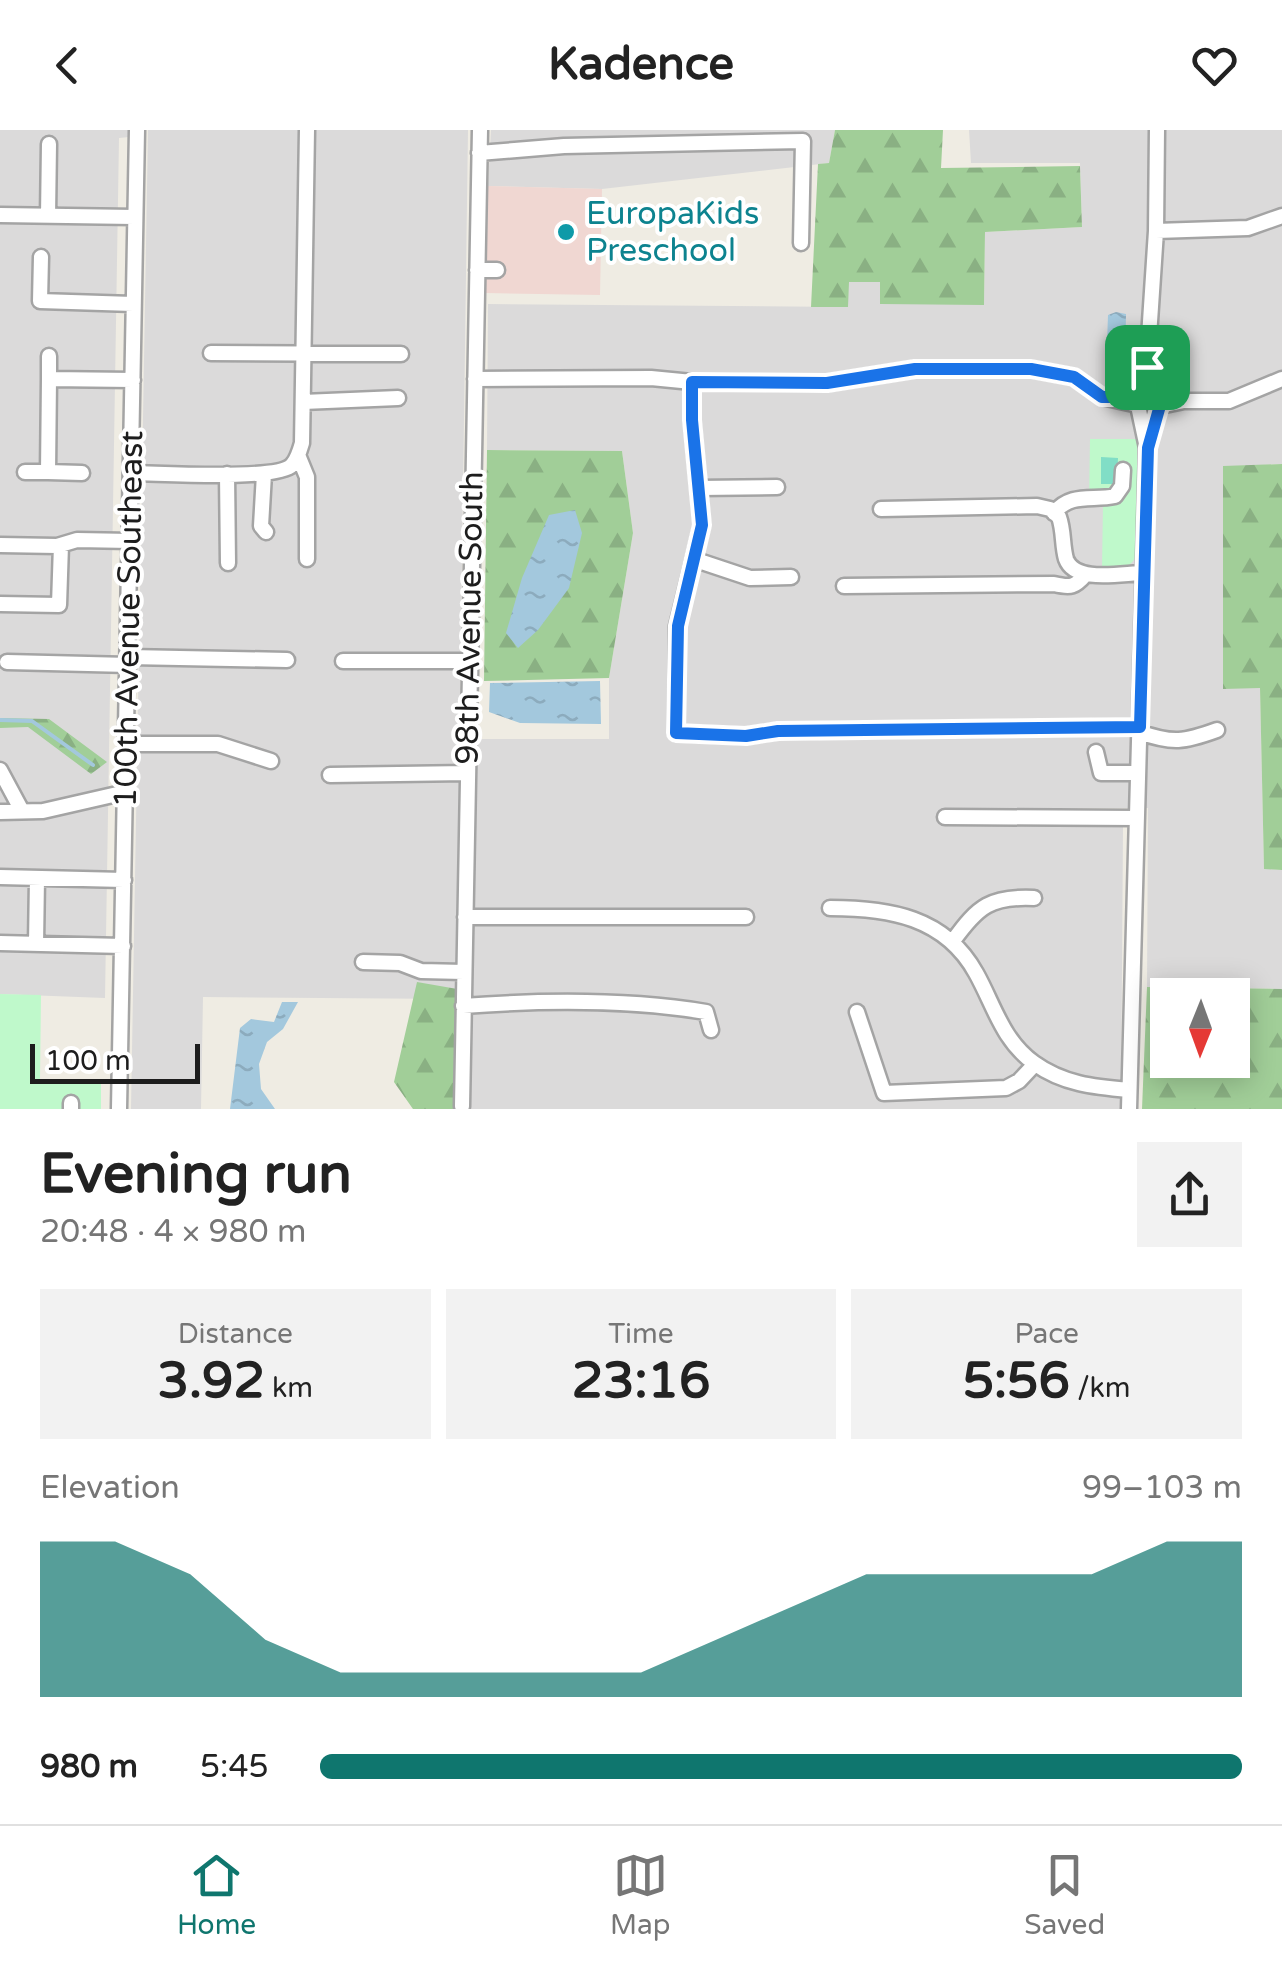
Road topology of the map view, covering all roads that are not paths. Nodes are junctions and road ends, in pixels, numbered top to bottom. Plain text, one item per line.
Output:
1 (137, 130) edge
2 (306, 130) edge
3 (480, 130) edge
4 (1157, 130) edge
5 (49, 144) dead end
6 (480, 153) junction
7 (0, 215) edge
8 (48, 216) junction
9 (1282, 216) edge
10 (134, 217) junction
11 (1156, 232) junction
12 (801, 243) dead end
13 (41, 257) dead end
14 (477, 270) junction
15 (497, 270) dead end
16 (133, 304) junction
17 (210, 353) dead end
18 (304, 353) junction
19 (401, 354) dead end
20 (49, 356) dead end
21 (1147, 367) junction
22 (48, 379) junction
23 (474, 379) junction
24 (1282, 379) edge
25 (133, 380) junction
26 (692, 382) junction
27 (398, 398) dead end
28 (1158, 400) junction
29 (1139, 401) junction
30 (303, 402) junction
31 (1148, 448) junction
32 (298, 455) junction
33 (1123, 470) dead end
34 (24, 472) dead end
35 (48, 472) junction
36 (82, 473) dead end
37 (133, 473) junction
38 (227, 474) junction
39 (264, 474) junction
40 (778, 487) dead end
41 (699, 488) junction
42 (881, 509) dead end
43 (1054, 513) junction
44 (266, 532) dead end
45 (132, 541) junction
46 (0, 545) edge
47 (61, 545) junction
48 (307, 559) dead end
49 (696, 560) junction
50 (228, 563) dead end
51 (1144, 573) junction
52 (1086, 574) junction
53 (791, 577) dead end
54 (844, 586) dead end
55 (0, 604) edge
56 (287, 660) dead end
57 (129, 661) junction
58 (343, 661) dead end
59 (468, 661) junction
60 (7, 662) dead end
61 (1139, 729) junction
62 (1217, 730) dead end
63 (127, 744) junction
64 (1096, 752) dead end
65 (271, 761) dead end
66 (0, 770) edge
67 (467, 773) junction
68 (1138, 773) junction
69 (330, 774) dead end
70 (126, 792) junction
71 (0, 812) edge
72 (22, 812) junction
73 (945, 817) dead end
74 (1137, 818) junction
75 (0, 877) edge
76 (37, 878) junction
77 (124, 880) junction
78 (1034, 898) dead end
79 (830, 908) dead end
80 (465, 917) junction
81 (746, 917) dead end
82 (953, 941) junction
83 (0, 943) edge
84 (36, 944) junction
85 (122, 946) junction
86 (363, 962) dead end
87 (464, 972) junction
88 (463, 1006) junction
89 (857, 1012) dead end
90 (711, 1030) dead end
91 (1035, 1064) junction
92 (1129, 1090) junction
93 (462, 1106) dead end
94 (119, 1109) edge
95 (1129, 1109) edge

1 - 10 street, 100th Avenue Southeast
2 - 18 street
3 - 6 street, 98th Avenue South
4 - 11 street
5 - 8 street
6 - 12 street
6 - 14 street, 98th Avenue South
7 - 8 street
8 - 10 street
9 - 11 street
10 - 16 street, 100th Avenue Southeast
11 - 21 street
13 - 16 street
14 - 15 street
14 - 23 street, 98th Avenue South
16 - 25 street, 100th Avenue Southeast
17 - 18 street
18 - 19 street
18 - 30 street
20 - 22 street
21 - 28 street
21 - 29 street
22 - 25 street
22 - 35 street
23 - 26 street
23 - 59 street, 98th Avenue South
24 - 28 street
25 - 37 street, 100th Avenue Southeast
26 - 29 street
26 - 41 street
27 - 30 street
28 - 29 street
28 - 29 street
28 - 31 street
29 - 31 street
30 - 32 street
31 - 51 street
32 - 39 street
32 - 48 street
33 - 43 street
34 - 35 street
35 - 36 street
37 - 38 street
37 - 45 street, 100th Avenue Southeast
38 - 39 street
38 - 50 street
39 - 44 street
40 - 41 street
41 - 49 street
42 - 43 street
43 - 52 street
45 - 47 street
45 - 57 street, 100th Avenue Southeast
46 - 47 street
47 - 55 street
49 - 53 street
49 - 61 street
51 - 52 street
51 - 61 street
52 - 54 street
56 - 57 street
57 - 60 street
57 - 63 street, 100th Avenue Southeast
58 - 59 street
59 - 67 street, 98th Avenue South
61 - 62 street
61 - 68 street
63 - 65 street
63 - 70 street, 100th Avenue Southeast
64 - 68 street
66 - 72 street
67 - 69 street
67 - 80 street, 98th Avenue South
68 - 74 street
70 - 72 street
70 - 77 street, 100th Avenue Southeast
71 - 72 street
73 - 74 street
74 - 92 street
75 - 76 street
76 - 77 street
76 - 84 street
77 - 85 street, 100th Avenue Southeast
78 - 82 street
79 - 82 street
80 - 81 street
80 - 87 street, 98th Avenue South
82 - 91 street
83 - 84 street
84 - 85 street
85 - 94 street, 100th Avenue Southeast
86 - 87 street
87 - 88 street, 98th Avenue South
88 - 90 street
88 - 93 street, 98th Avenue South
89 - 91 street
91 - 92 street
92 - 95 street

